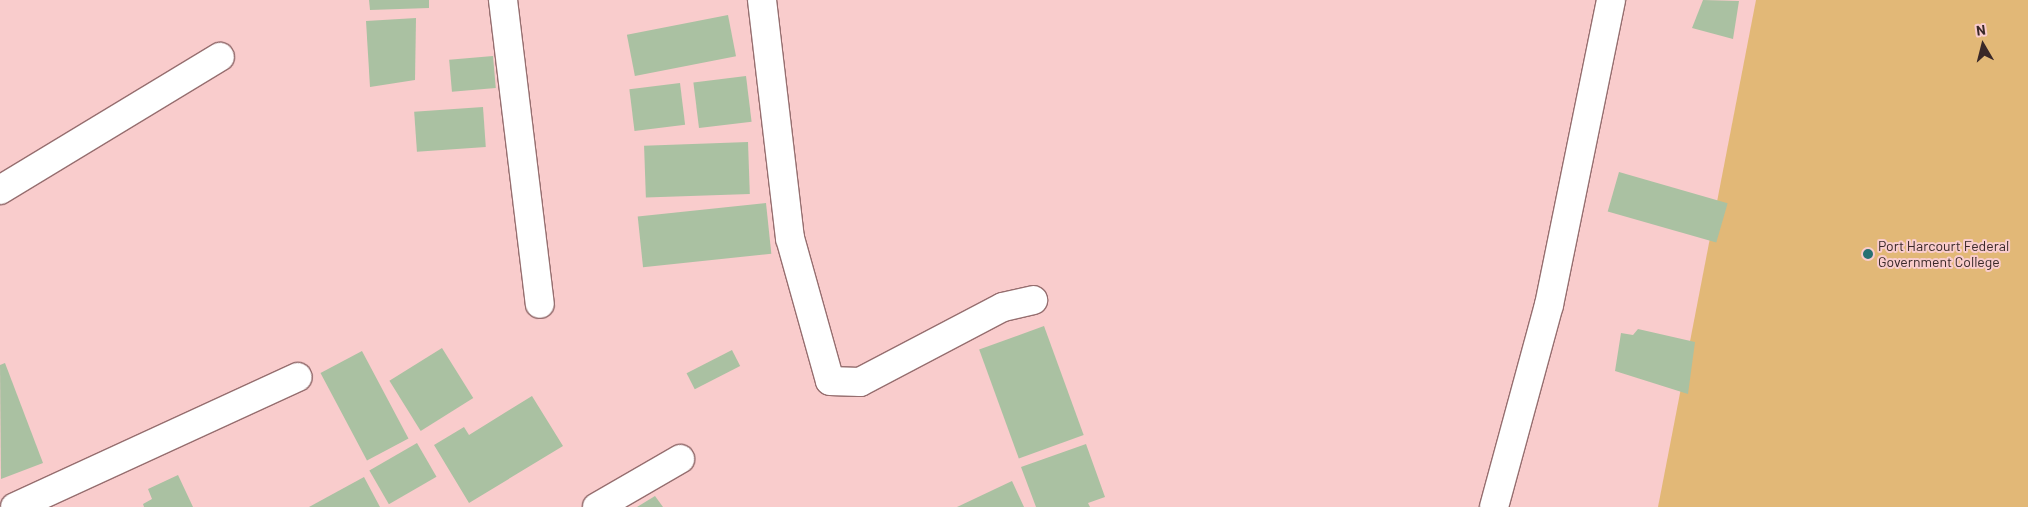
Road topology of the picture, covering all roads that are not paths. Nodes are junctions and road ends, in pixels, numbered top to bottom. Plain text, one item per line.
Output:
1 (503, 0) edge
2 (762, 0) edge
3 (1611, 0) edge
4 (220, 57) dead end
5 (0, 190) edge
6 (1033, 300) dead end
7 (540, 304) dead end
8 (298, 377) dead end
9 (680, 460) dead end
10 (15, 507) edge
11 (597, 507) edge
12 (1494, 507) edge

1 - 7 street
2 - 6 street
3 - 12 street
4 - 5 street
8 - 10 street
9 - 11 street

